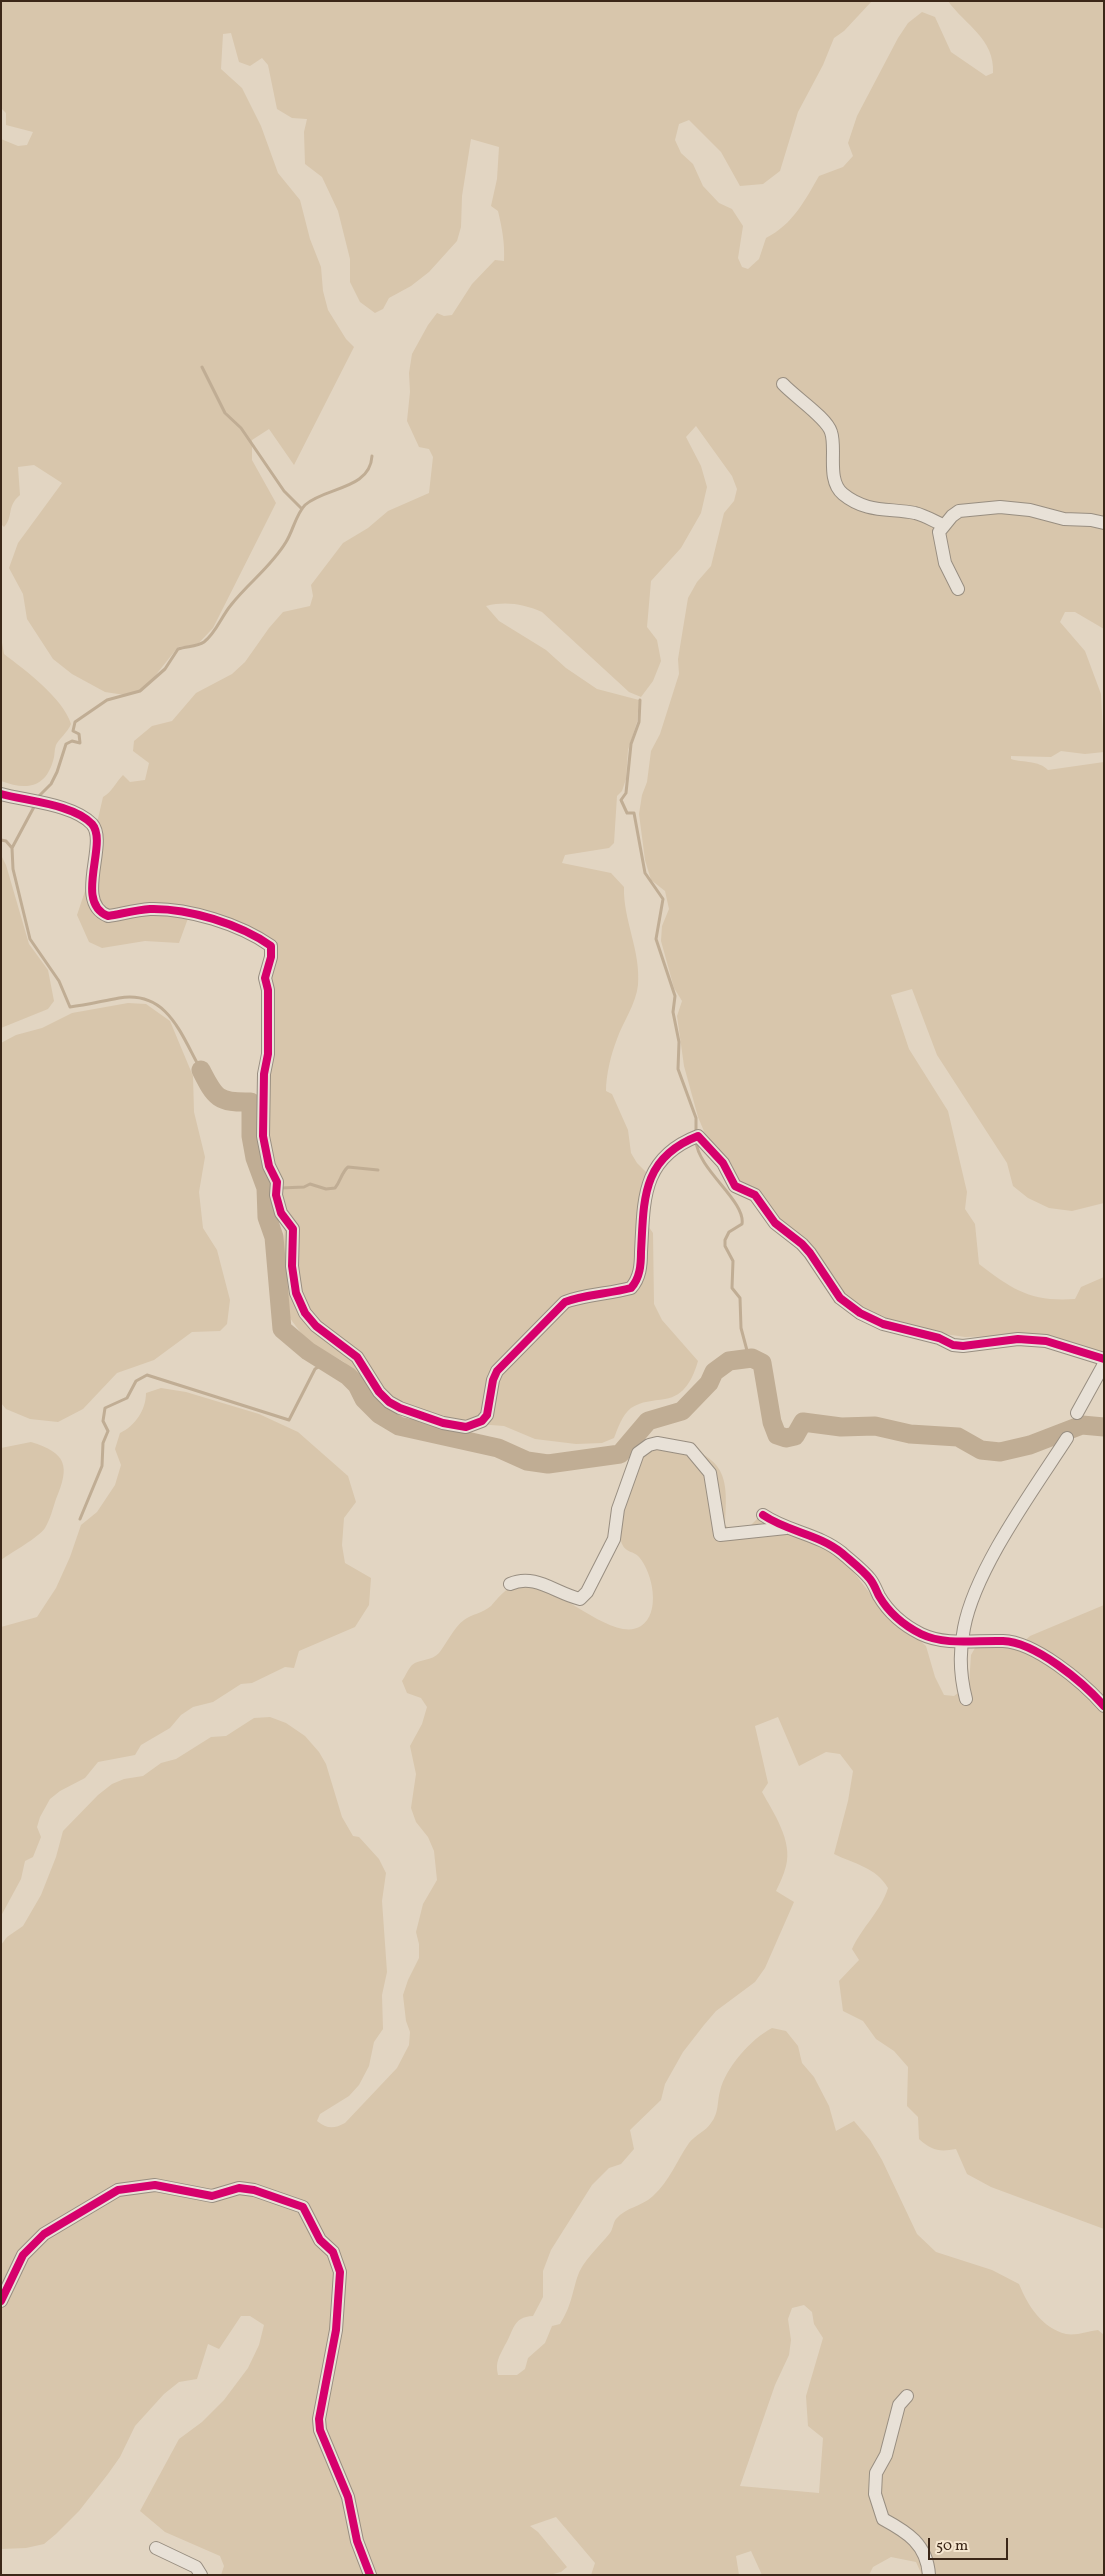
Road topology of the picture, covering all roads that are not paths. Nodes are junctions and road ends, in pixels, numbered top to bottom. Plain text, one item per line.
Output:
1 (784, 384) dead end
2 (1104, 523) edge
3 (943, 525) junction
4 (958, 589) dead end
5 (1, 794) edge
6 (1104, 1359) edge
7 (1077, 1413) dead end
8 (1066, 1438) dead end
9 (763, 1516) dead end
10 (786, 1528) junction
11 (510, 1584) dead end
12 (962, 1641) junction
13 (966, 1699) dead end
14 (1104, 1706) edge
15 (1, 2301) edge
16 (907, 2396) dead end
17 (156, 2548) dead end
18 (201, 2575) edge
19 (370, 2575) edge
20 (929, 2575) edge

1 - 3 street
2 - 3 street
3 - 4 street
5 - 6 street
6 - 7 street
8 - 12 street
9 - 10 street
10 - 11 street
10 - 12 street
12 - 13 street
12 - 14 street
15 - 19 street
16 - 20 street
17 - 18 street

